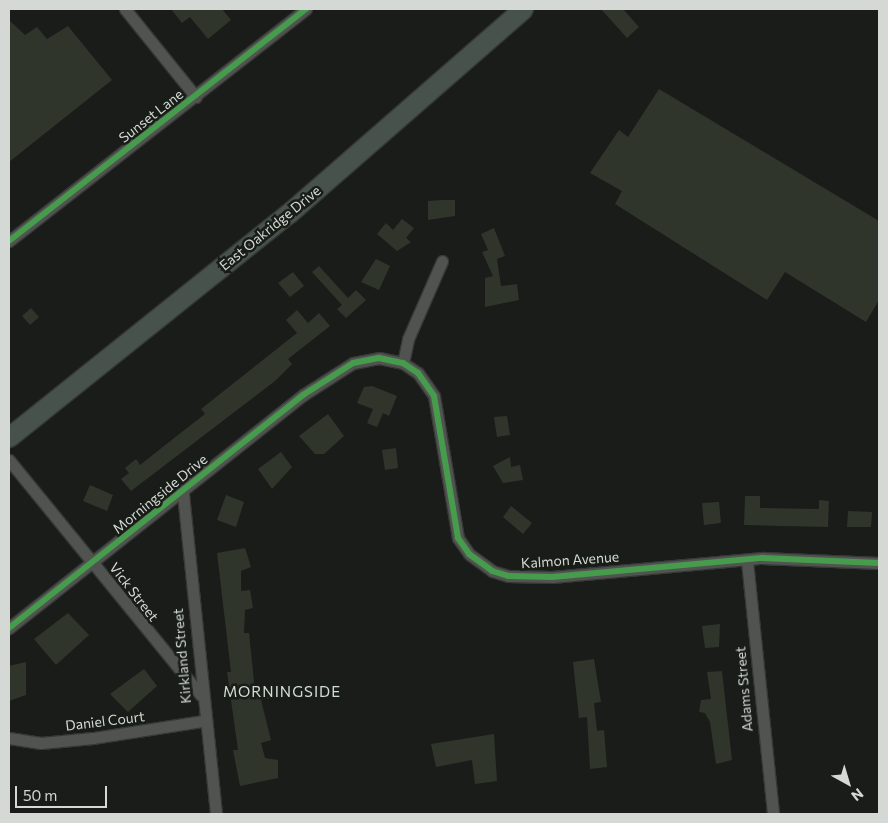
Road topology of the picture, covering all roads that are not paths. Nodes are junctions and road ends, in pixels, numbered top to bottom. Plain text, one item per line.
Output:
1 (125, 9) edge
2 (306, 9) edge
3 (523, 9) edge
4 (196, 97) junction
5 (9, 241) edge
6 (442, 261) dead end
7 (404, 363) junction
8 (9, 437) edge
9 (9, 460) edge
10 (183, 494) junction
11 (747, 561) junction
12 (92, 562) junction
13 (879, 562) edge
14 (9, 628) edge
15 (201, 695) junction
16 (203, 721) junction
17 (9, 738) edge
18 (216, 814) edge
19 (773, 814) edge

1 - 4 street
2 - 4 street, Sunset Lane
3 - 8 main road, East Oakridge Drive
4 - 5 street, Sunset Lane
6 - 7 street
7 - 10 street, Morningside Drive
7 - 11 street, Kalmon Avenue
9 - 12 street, Vick Street
10 - 12 street, Morningside Drive
10 - 15 street, Kirkland Street
11 - 13 street, Kalmon Avenue
11 - 19 street, Adams Street
12 - 14 street, Morningside Drive
12 - 15 street, Vick Street
15 - 16 street, Kirkland Street
16 - 17 street, Daniel Court
16 - 18 street, Kirkland Street

